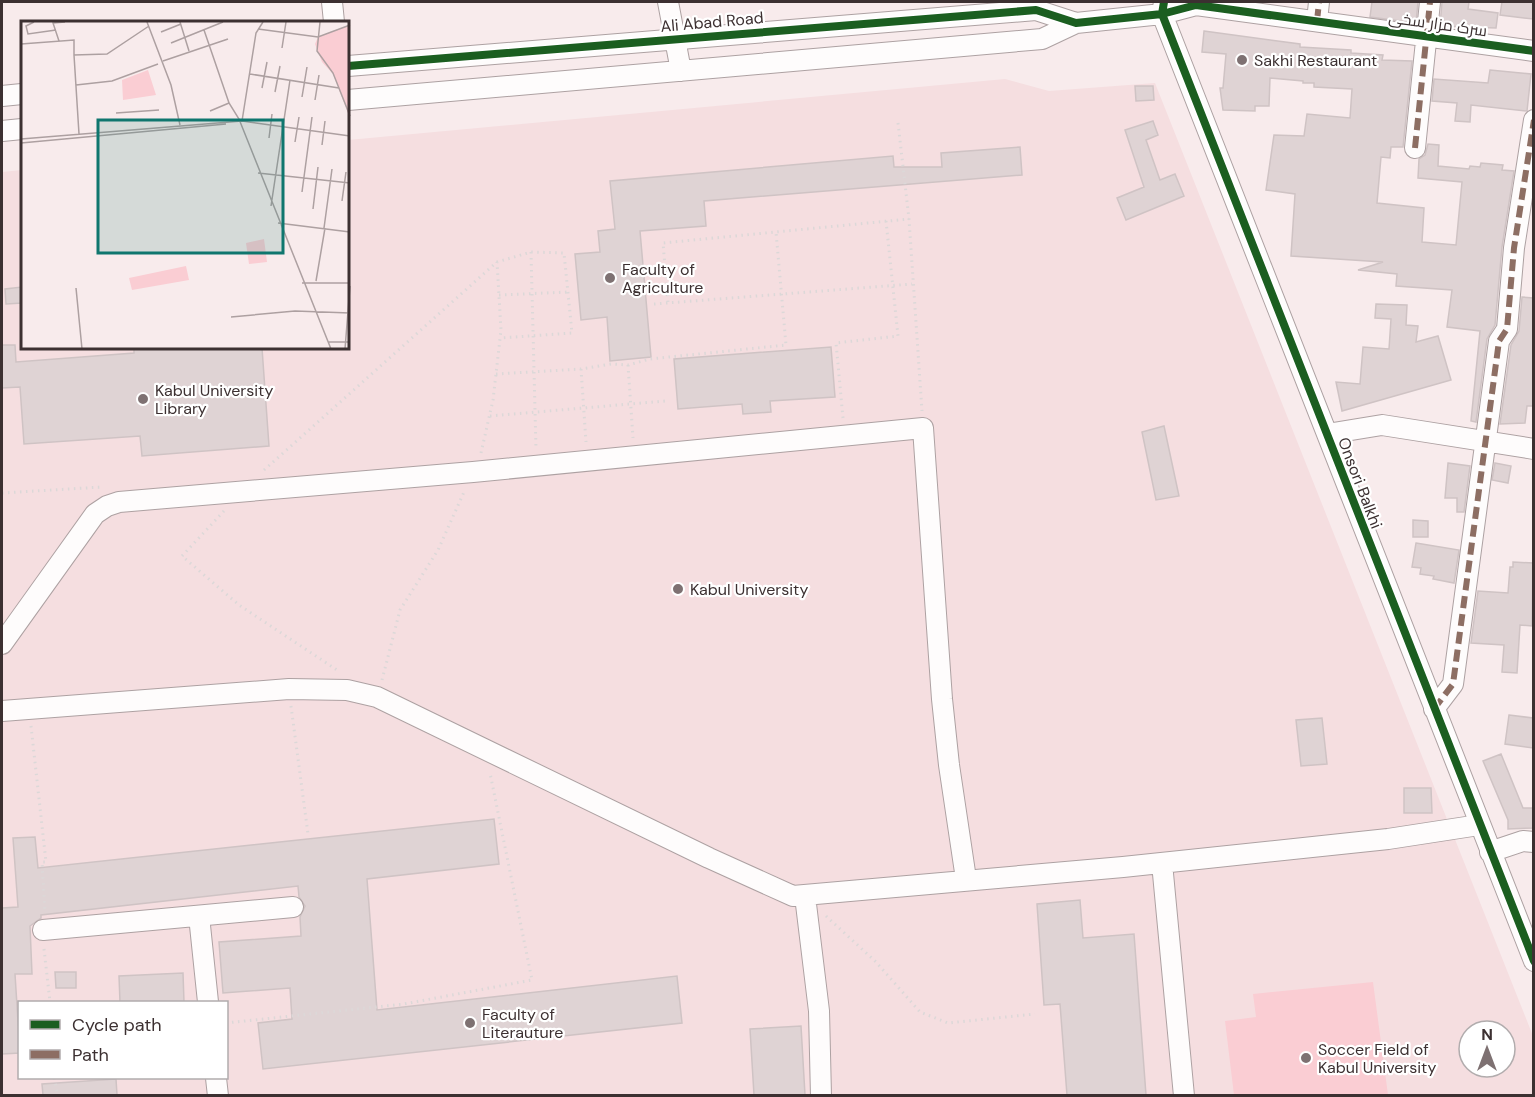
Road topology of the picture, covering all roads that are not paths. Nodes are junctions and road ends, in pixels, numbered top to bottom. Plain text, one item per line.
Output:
1 (332, 2) edge
2 (668, 2) edge
3 (1319, 2) edge
4 (1430, 2) edge
5 (1196, 3) edge
6 (1163, 8) edge
7 (334, 21) edge
8 (1317, 21) junction
9 (1076, 23) junction
10 (1426, 36) junction
11 (674, 38) junction
12 (1533, 51) edge
13 (350, 66) edge
14 (681, 71) junction
15 (21, 94) edge
16 (2, 96) edge
17 (350, 100) edge
18 (1533, 120) edge
19 (21, 129) edge
20 (2, 131) edge
21 (1415, 148) dead end
22 (1327, 434) junction
23 (1484, 441) junction
24 (1533, 449) edge
25 (2, 644) edge
26 (1434, 709) junction
27 (2, 711) edge
28 (1479, 825) junction
29 (1533, 842) edge
30 (1490, 852) junction
31 (1162, 863) junction
32 (966, 879) junction
33 (805, 896) junction
34 (293, 907) dead end
35 (199, 916) junction
36 (43, 930) dead end
37 (1533, 961) edge
38 (208, 1001) edge
39 (216, 1079) edge
40 (218, 1095) edge
41 (821, 1095) edge
42 (1184, 1095) edge

1 - 7 street
2 - 11 street
3 - 8 street
4 - 10 street
5 - 6 street
5 - 8 street, سرک مزار سخی
6 - 9 street
6 - 22 street, Onsori Balkhi
8 - 10 street, سرک مزار سخی
9 - 11 street, Ali Abad Road
9 - 14 street
10 - 12 street, سرک مزار سخی
10 - 21 street
11 - 13 street, Ali Abad Road
11 - 14 street
14 - 17 street
15 - 16 street
18 - 23 street
19 - 20 street
22 - 23 street
22 - 26 street, Onsori Balkhi
23 - 24 street
23 - 26 street
25 - 32 street
26 - 28 street, Onsori Balkhi
27 - 33 street
28 - 30 street, Onsori Balkhi
28 - 31 street
29 - 30 street
30 - 37 street, Onsori Balkhi
31 - 32 street
31 - 42 street
32 - 33 street
33 - 41 street
34 - 35 street
35 - 36 street
35 - 38 street
39 - 40 street

